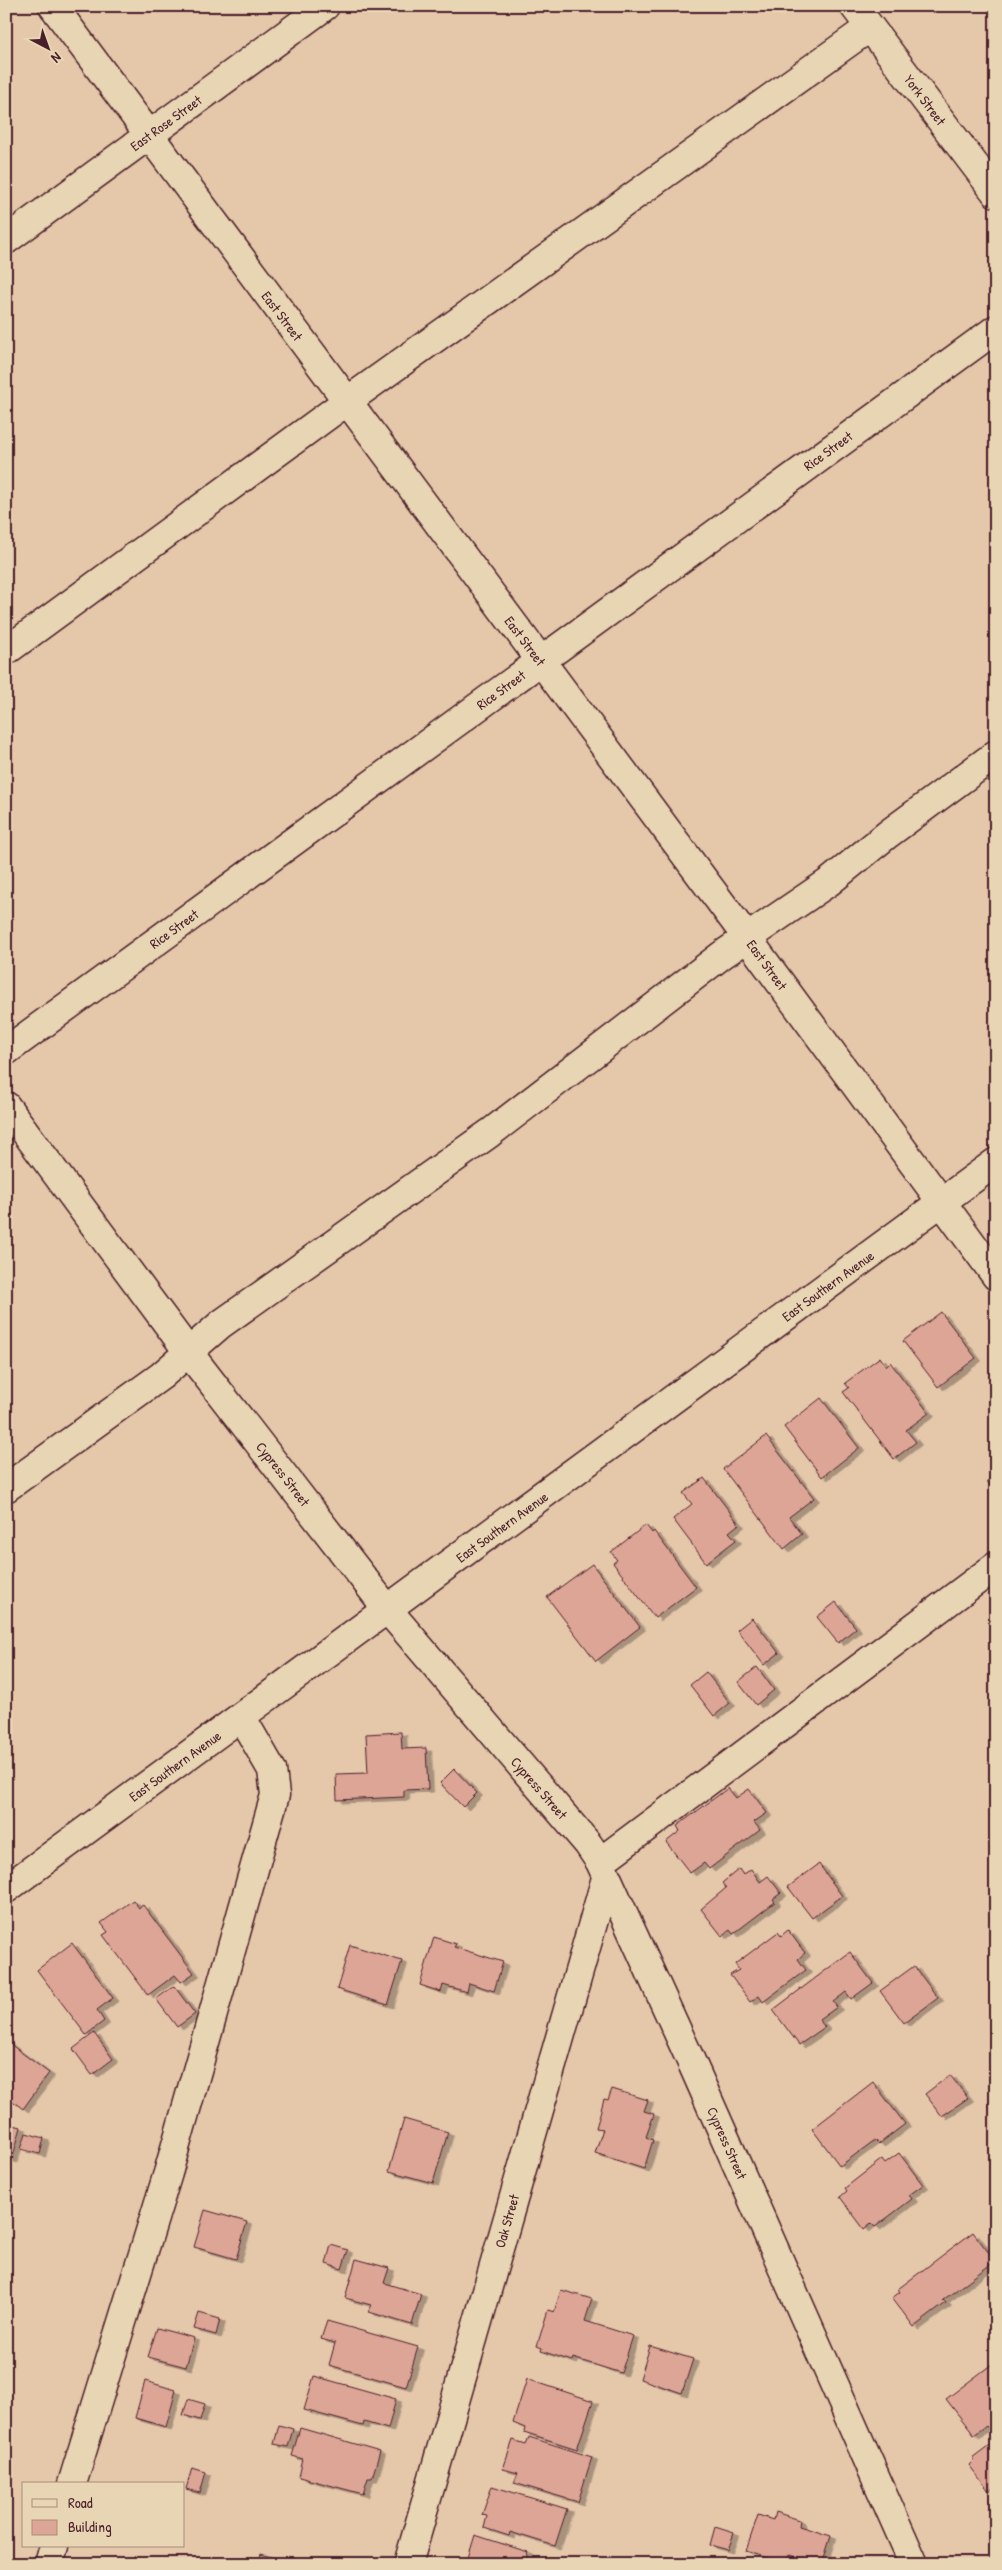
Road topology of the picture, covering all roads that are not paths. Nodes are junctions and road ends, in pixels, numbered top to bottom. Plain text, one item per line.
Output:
1 (53, 6) edge
2 (325, 6) edge
3 (868, 15) edge
4 (148, 136) junction
5 (996, 193) edge
6 (6, 240) edge
7 (996, 329) edge
8 (346, 402) junction
9 (6, 651) edge
10 (540, 661) junction
11 (996, 754) edge
12 (748, 939) junction
13 (6, 1051) edge
14 (6, 1106) edge
15 (996, 1162) edge
16 (941, 1202) junction
17 (996, 1276) edge
18 (189, 1353) junction
19 (6, 1488) edge
20 (996, 1566) edge
21 (388, 1610) junction
22 (242, 1718) junction
23 (603, 1870) junction
24 (6, 1889) edge
25 (73, 2482) edge
26 (53, 2548) edge
27 (49, 2564) edge
28 (408, 2564) edge
29 (914, 2564) edge

1 - 4 street, East Street
2 - 4 street, East Rose Street
3 - 5 street, York Street
3 - 8 street
4 - 6 street, East Rose Street
4 - 8 street, East Street
7 - 10 street, Rice Street
8 - 9 street
8 - 10 street, East Street
10 - 12 street, East Street
10 - 13 street, Rice Street
11 - 12 street
12 - 16 street, East Street
12 - 18 street
14 - 18 street, Cypress Street
15 - 16 street, East Southern Avenue
16 - 17 street, East Street
16 - 21 street, East Southern Avenue
18 - 19 street
18 - 21 street, Cypress Street
20 - 23 street
21 - 22 street, East Southern Avenue
21 - 23 street, Cypress Street
22 - 24 street, East Southern Avenue
22 - 25 street
23 - 28 street, Oak Street
23 - 29 street, Cypress Street
26 - 27 street

